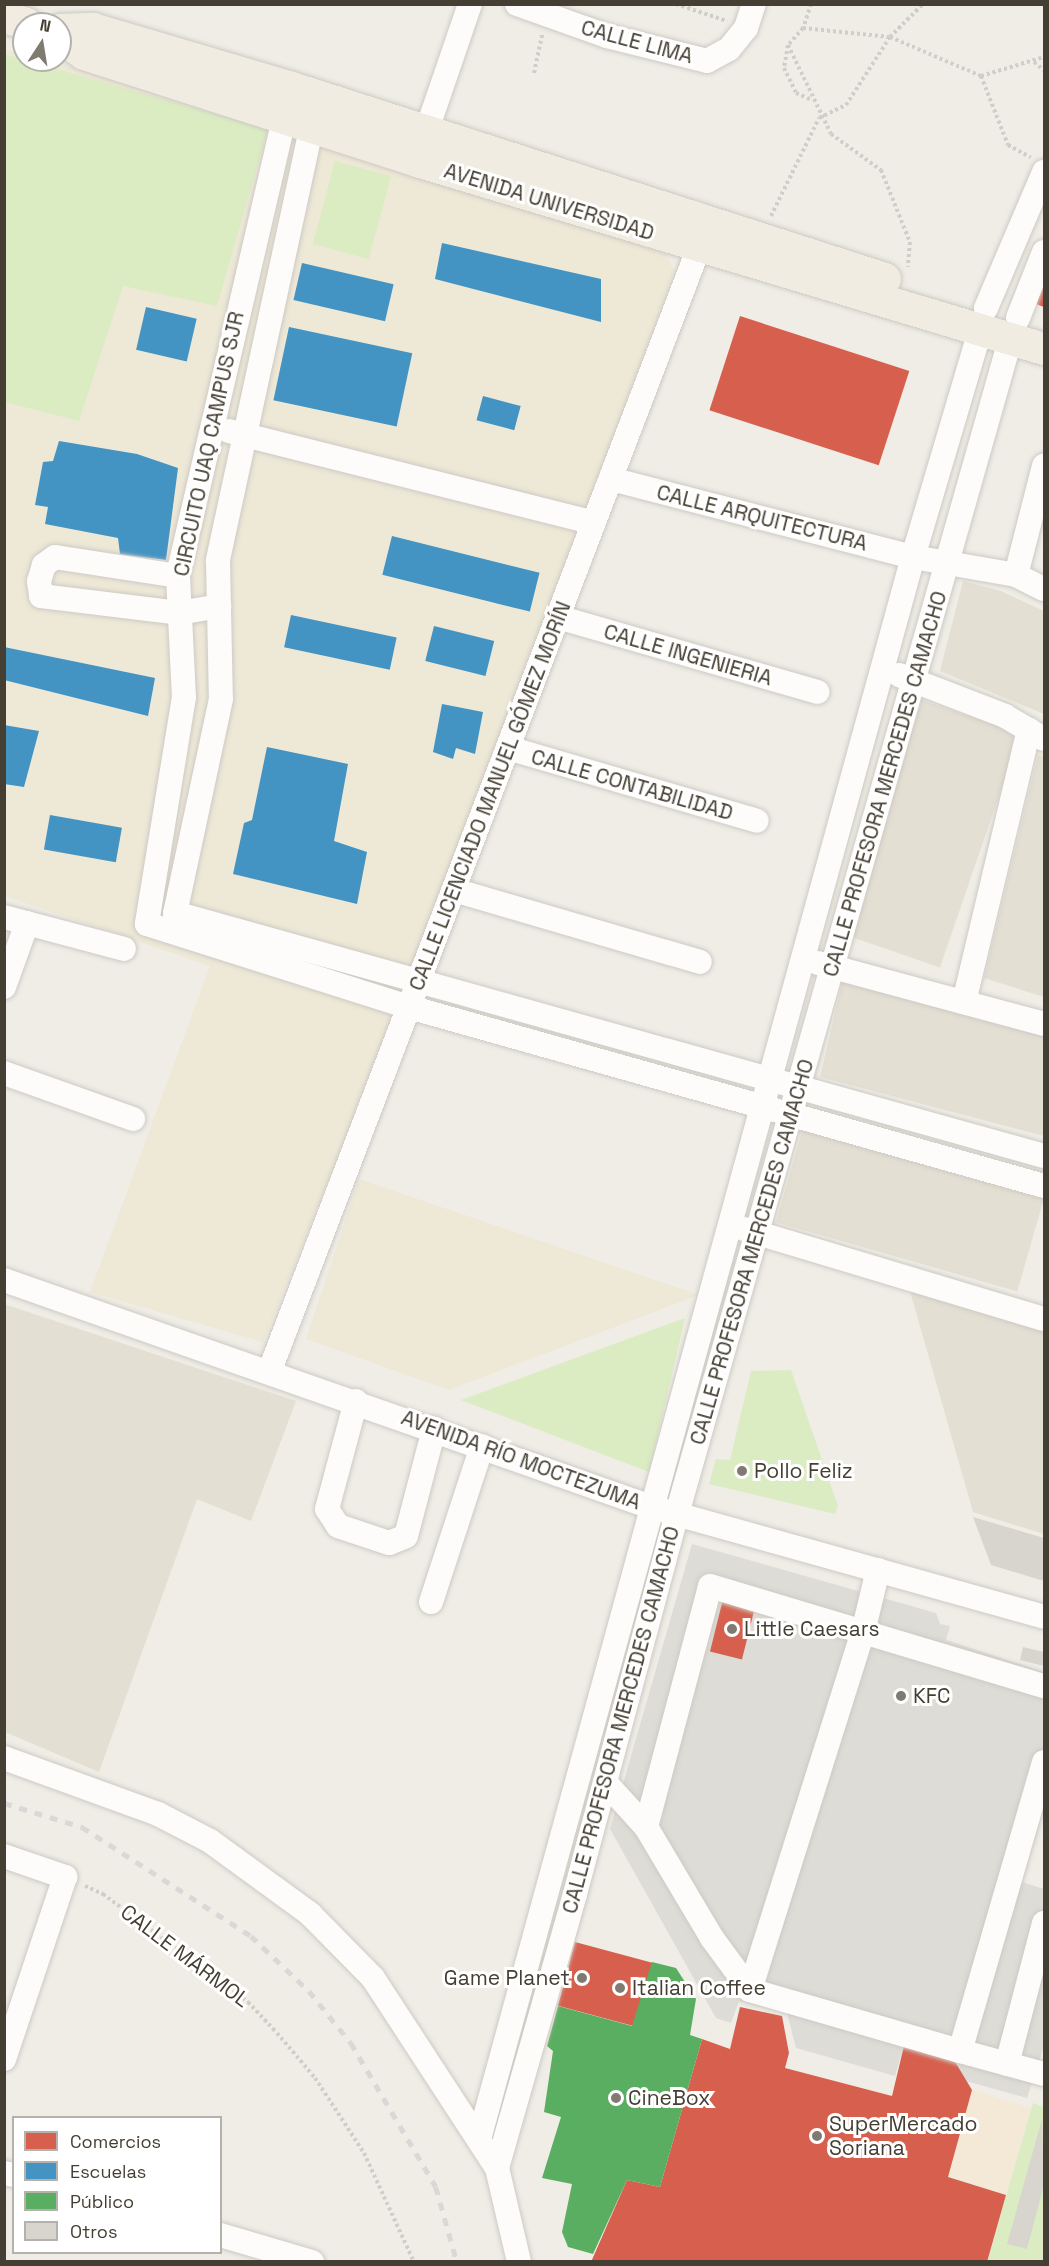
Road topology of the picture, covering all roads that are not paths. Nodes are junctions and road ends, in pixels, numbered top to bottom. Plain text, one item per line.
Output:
1 (470, 4) edge
2 (517, 4) edge
3 (754, 4) edge
4 (72, 30) edge
5 (72, 46) edge
6 (306, 92) junction
7 (297, 122) junction
8 (425, 130) junction
9 (417, 161) junction
10 (1040, 166) edge
11 (704, 235) junction
12 (1044, 252) edge
13 (983, 317) junction
14 (1025, 327) edge
15 (1044, 348) edge
16 (212, 428) junction
17 (245, 434) junction
18 (1044, 466) edge
19 (611, 479) junction
20 (594, 523) junction
21 (913, 557) junction
22 (948, 562) junction
23 (1016, 575) junction
24 (178, 576) junction
25 (1044, 589) edge
26 (219, 606) junction
27 (179, 613) junction
28 (558, 617) junction
29 (883, 668) junction
30 (914, 681) junction
31 (817, 692) dead end
32 (1037, 735) edge
33 (508, 748) junction
34 (757, 821) dead end
35 (454, 890) junction
36 (16, 920) edge
37 (124, 949) dead end
38 (804, 959) junction
39 (700, 962) dead end
40 (834, 967) junction
41 (419, 982) junction
42 (4, 987) edge
43 (964, 1002) junction
44 (409, 1007) junction
45 (1044, 1024) edge
46 (4, 1073) edge
47 (771, 1080) junction
48 (799, 1088) junction
49 (764, 1107) junction
50 (791, 1114) junction
51 (133, 1119) dead end
52 (1044, 1156) edge
53 (1044, 1186) edge
54 (730, 1225) junction
55 (758, 1233) junction
56 (4, 1280) edge
57 (1044, 1318) edge
58 (270, 1371) junction
59 (356, 1401) junction
60 (434, 1429) junction
61 (482, 1446) junction
62 (651, 1507) junction
63 (676, 1514) junction
64 (878, 1570) junction
65 (431, 1602) dead end
66 (1044, 1617) edge
67 (863, 1632) junction
68 (1044, 1686) edge
69 (4, 1758) edge
70 (1044, 1762) edge
71 (605, 1782) junction
72 (646, 1827) junction
73 (4, 1856) edge
74 (546, 1887) junction
75 (575, 1894) junction
76 (1044, 1923) edge
77 (750, 1990) junction
78 (960, 2051) junction
79 (4, 2059) edge
80 (1007, 2064) junction
81 (1044, 2074) edge
82 (479, 2139) junction
83 (497, 2168) junction
84 (222, 2236) edge
85 (312, 2262) edge
86 (519, 2262) edge

1 - 8 street
2 - 3 street, CALLE LIMA
4 - 6 main road, AVENIDA UNIVERSIDAD
5 - 7 main road, AVENIDA UNIVERSIDAD
6 - 7 street, CIRCUITO UAQ CAMPUS SJR
6 - 8 main road, AVENIDA UNIVERSIDAD
7 - 9 main road, AVENIDA UNIVERSIDAD
7 - 16 street, CIRCUITO UAQ CAMPUS SJR
7 - 17 street, CIRCUITO UAQ CAMPUS SJR
8 - 9 street
8 - 11 main road, AVENIDA UNIVERSIDAD
9 - 11 main road, AVENIDA UNIVERSIDAD
10 - 13 street, CALLE PROFESORA MERCEDES CAMACHO
11 - 13 main road, AVENIDA UNIVERSIDAD
11 - 13 main road, AVENIDA UNIVERSIDAD
11 - 19 street, CALLE LICENCIADO MANUEL GÓMEZ MORÍN
12 - 14 street, CALLE PROFESORA MERCEDES CAMACHO
13 - 14 main road, AVENIDA UNIVERSIDAD
13 - 21 street, CALLE PROFESORA MERCEDES CAMACHO
14 - 15 main road, AVENIDA UNIVERSIDAD
14 - 22 street, CALLE PROFESORA MERCEDES CAMACHO
16 - 17 street
16 - 24 street, CIRCUITO UAQ CAMPUS SJR
17 - 20 street
17 - 26 street, CIRCUITO UAQ CAMPUS SJR
18 - 23 street
19 - 20 street, CALLE LICENCIADO MANUEL GÓMEZ MORÍN
19 - 21 street, CALLE ARQUITECTURA
20 - 28 street, CALLE LICENCIADO MANUEL GÓMEZ MORÍN
21 - 22 street, CALLE ARQUITECTURA
21 - 29 street, CALLE PROFESORA MERCEDES CAMACHO
22 - 23 street, CALLE ARQUITECTURA
22 - 30 street, CALLE PROFESORA MERCEDES CAMACHO
23 - 25 street, CALLE ARQUITECTURA
24 - 27 street, CIRCUITO UAQ CAMPUS SJR
24 - 27 street
26 - 27 street
26 - 41 street, CIRCUITO UAQ CAMPUS SJR
27 - 44 street, CIRCUITO UAQ CAMPUS SJR
28 - 31 street, CALLE INGENIERIA
28 - 33 street, CALLE LICENCIADO MANUEL GÓMEZ MORÍN
29 - 30 street
29 - 38 street, CALLE PROFESORA MERCEDES CAMACHO
30 - 32 street
30 - 40 street, CALLE PROFESORA MERCEDES CAMACHO
32 - 43 street
33 - 34 street, CALLE CONTABILIDAD
33 - 35 street, CALLE LICENCIADO MANUEL GÓMEZ MORÍN
35 - 39 street
35 - 41 street, CALLE LICENCIADO MANUEL GÓMEZ MORÍN
36 - 37 street
36 - 42 street
38 - 40 street
38 - 47 street, CALLE PROFESORA MERCEDES CAMACHO
40 - 43 street
40 - 48 street, CALLE PROFESORA MERCEDES CAMACHO
41 - 44 street, CALLE LICENCIADO MANUEL GÓMEZ MORÍN
41 - 47 street
43 - 45 street
44 - 49 street
44 - 58 street, CALLE LICENCIADO MANUEL GÓMEZ MORÍN
46 - 51 street
47 - 48 street
47 - 49 street, CALLE PROFESORA MERCEDES CAMACHO
48 - 50 street, CALLE PROFESORA MERCEDES CAMACHO
48 - 52 street
49 - 50 street
49 - 54 street, CALLE PROFESORA MERCEDES CAMACHO
50 - 53 street
50 - 55 street, CALLE PROFESORA MERCEDES CAMACHO
54 - 55 street
54 - 62 street, CALLE PROFESORA MERCEDES CAMACHO
55 - 57 street
55 - 63 street, CALLE PROFESORA MERCEDES CAMACHO
56 - 58 street, AVENIDA RÍO MOCTEZUMA
58 - 59 street, AVENIDA RÍO MOCTEZUMA
59 - 60 street, AVENIDA RÍO MOCTEZUMA
59 - 60 street
60 - 61 street, AVENIDA RÍO MOCTEZUMA
61 - 62 street, AVENIDA RÍO MOCTEZUMA
61 - 65 street
62 - 63 street, AVENIDA RÍO MOCTEZUMA
62 - 74 street, CALLE PROFESORA MERCEDES CAMACHO
63 - 64 street, AVENIDA RÍO MOCTEZUMA
63 - 71 street, CALLE PROFESORA MERCEDES CAMACHO
64 - 66 street, AVENIDA RÍO MOCTEZUMA
64 - 67 street
67 - 68 street
67 - 72 street
67 - 77 street
69 - 82 street
70 - 78 street
71 - 72 street
71 - 75 street, CALLE PROFESORA MERCEDES CAMACHO
72 - 77 street
73 - 79 street
74 - 75 street
74 - 82 street, CALLE PROFESORA MERCEDES CAMACHO
75 - 83 street, CALLE PROFESORA MERCEDES CAMACHO
76 - 80 street
77 - 78 street
78 - 80 street
80 - 81 street
82 - 83 street
83 - 86 street
84 - 85 street

